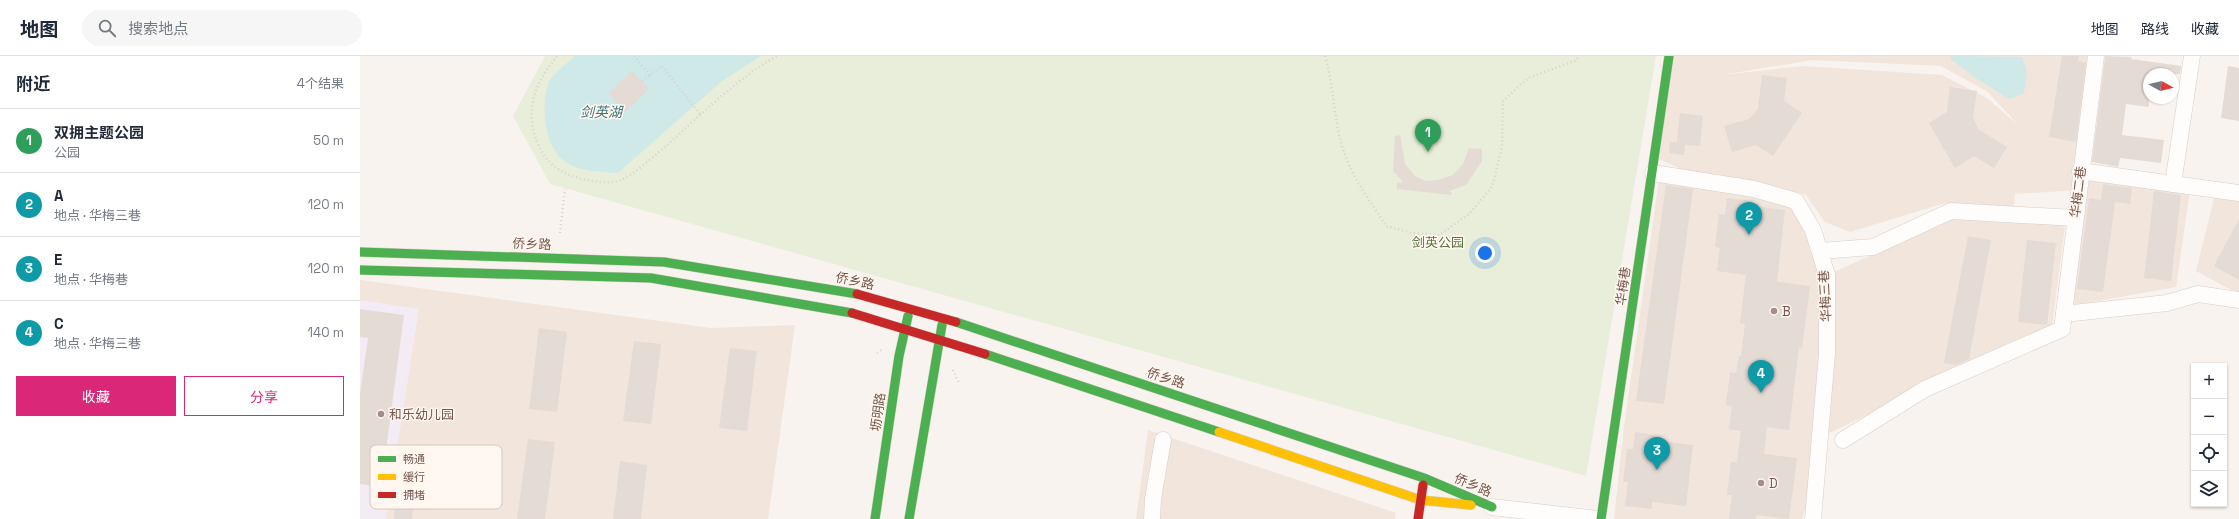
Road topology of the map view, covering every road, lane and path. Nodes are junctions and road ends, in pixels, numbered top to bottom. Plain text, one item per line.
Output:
1 (557, 56) edge
2 (634, 56) edge
3 (777, 56) edge
4 (1325, 56) edge
5 (1578, 56) edge
6 (1669, 56) edge
7 (2096, 56) edge
8 (2192, 56) edge
9 (650, 75) junction
10 (642, 82) dead end
11 (701, 115) junction
12 (2080, 171) junction
13 (1653, 173) junction
14 (2173, 184) junction
15 (565, 188) dead end
16 (2239, 193) edge
17 (2075, 218) junction
18 (560, 233) dead end
19 (1820, 251) junction
20 (360, 252) edge
21 (360, 270) edge
22 (2239, 300) edge
23 (909, 309) junction
24 (944, 318) junction
25 (2063, 322) junction
26 (906, 329) junction
27 (940, 339) junction
28 (881, 350) dead end
29 (877, 353) dead end
30 (953, 369) dead end
31 (959, 383) dead end
32 (1163, 440) dead end
33 (1843, 440) dead end
34 (1424, 478) junction
35 (1421, 500) junction
36 (1492, 507) junction
37 (875, 519) edge
38 (909, 519) edge
39 (1152, 519) edge
40 (1418, 519) edge
41 (1598, 519) edge
42 (1601, 519) edge
43 (1813, 519) edge

1 - 11 path
2 - 9 path
3 - 11 path
4 - 5 path
6 - 13 street, 华梅巷
7 - 12 street, 华梅二巷
8 - 14 street
9 - 10 path
9 - 11 path
12 - 14 street
12 - 17 street, 华梅二巷
13 - 19 street, 华梅三巷
13 - 42 street, 华梅巷
14 - 16 street
15 - 18 path
17 - 19 street
17 - 25 street, 华梅二巷
19 - 43 street, 华梅三巷
20 - 23 street, 侨乡路
21 - 26 street, 侨乡路
22 - 25 street
23 - 24 street, 侨乡路
23 - 26 street, 坜明路
24 - 27 street
24 - 34 street, 侨乡路
25 - 33 street
26 - 27 street, 侨乡路
26 - 37 street, 坜明路
27 - 35 street, 侨乡路
27 - 38 street
28 - 29 path
30 - 31 path
32 - 39 street
34 - 35 street
34 - 36 street, 侨乡路
35 - 36 street, 侨乡路
35 - 40 street
36 - 41 street

